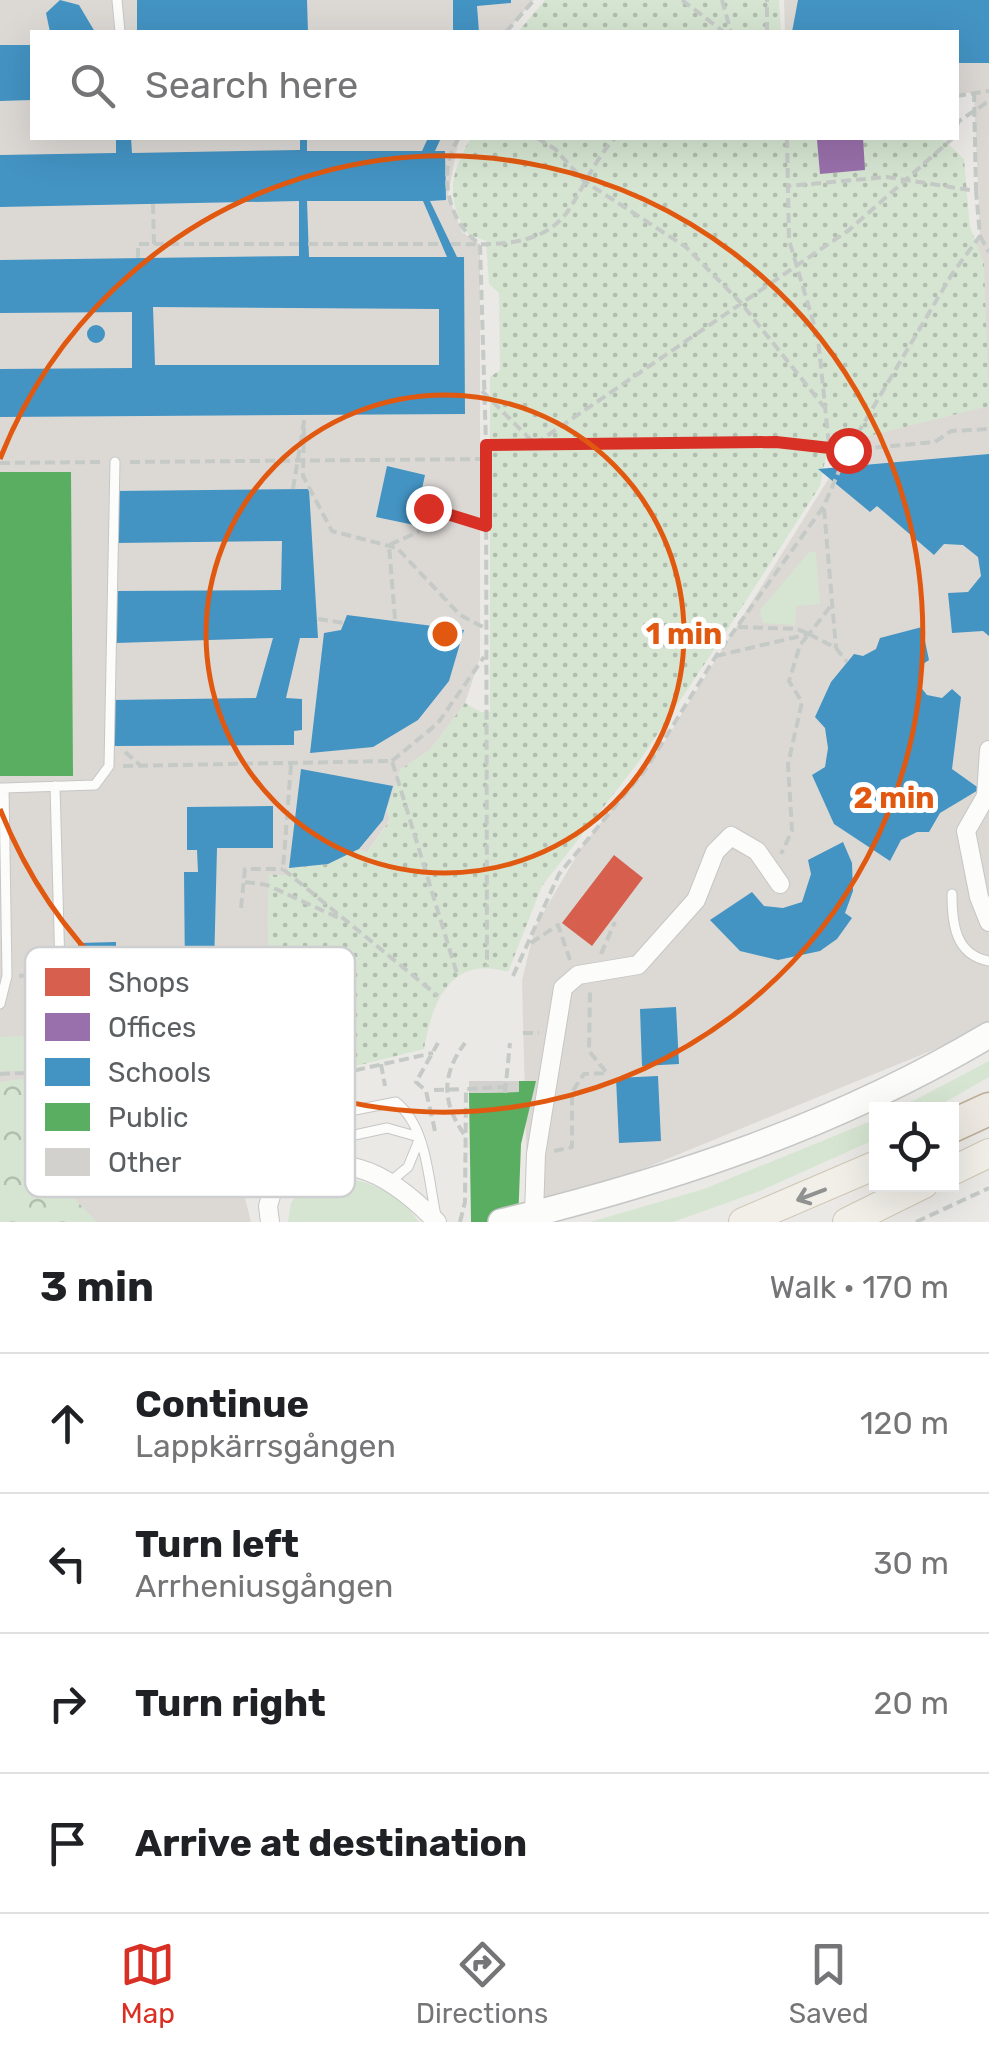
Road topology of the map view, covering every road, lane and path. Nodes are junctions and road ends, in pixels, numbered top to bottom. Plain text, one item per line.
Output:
1 (117, 0) edge
2 (534, 0) edge
3 (682, 0) edge
4 (722, 0) edge
5 (768, 0) edge
6 (120, 30) edge
7 (508, 30) edge
8 (724, 30) edge
9 (727, 30) edge
10 (767, 30) edge
11 (989, 91) edge
12 (974, 92) junction
13 (959, 95) edge
14 (989, 101) edge
15 (975, 108) junction
16 (959, 124) edge
17 (458, 140) edge
18 (540, 140) edge
19 (614, 140) edge
20 (787, 140) edge
21 (951, 140) edge
22 (908, 178) junction
23 (584, 181) junction
24 (788, 186) junction
25 (976, 191) junction
26 (153, 204) dead end
27 (980, 236) junction
28 (154, 244) junction
29 (299, 244) dead end
30 (308, 244) dead end
31 (442, 244) dead end
32 (450, 244) dead end
33 (480, 244) junction
34 (989, 252) edge
35 (138, 258) dead end
36 (795, 266) junction
37 (741, 303) junction
38 (482, 391) junction
39 (829, 413) junction
40 (304, 416) dead end
41 (304, 428) dead end
42 (989, 429) edge
43 (535, 444) junction
44 (486, 445) junction
45 (829, 445) junction
46 (848, 450) junction
47 (302, 457) junction
48 (486, 459) junction
49 (0, 462) edge
50 (115, 462) junction
51 (293, 489) dead end
52 (824, 506) junction
53 (486, 526) junction
54 (389, 546) junction
55 (830, 607) junction
56 (318, 619) dead end
57 (394, 619) dead end
58 (345, 623) dead end
59 (738, 626) junction
60 (485, 628) junction
61 (810, 634) junction
62 (836, 648) junction
63 (485, 656) junction
64 (716, 656) junction
65 (848, 662) dead end
66 (989, 750) edge
67 (392, 761) junction
68 (290, 765) junction
69 (108, 766) junction
70 (54, 786) junction
71 (2, 788) edge
72 (283, 869) junction
73 (776, 878) joint
74 (245, 882) junction
75 (952, 894) dead end
76 (241, 908) dead end
77 (615, 922) dead end
78 (989, 922) edge
79 (350, 923) junction
80 (527, 945) junction
81 (59, 947) edge
82 (989, 961) edge
83 (487, 967) dead end
84 (594, 973) junction
85 (7, 976) junction
86 (25, 976) edge
87 (513, 976) dead end
88 (458, 977) dead end
89 (573, 980) junction
90 (438, 996) dead end
91 (0, 1004) edge
92 (989, 1035) edge
93 (438, 1043) dead end
94 (465, 1043) dead end
95 (510, 1043) dead end
96 (433, 1052) junction
97 (381, 1064) junction
98 (355, 1070) edge
99 (25, 1073) edge
100 (0, 1074) edge
101 (386, 1086) dead end
102 (434, 1090) dead end
103 (446, 1090) junction
104 (466, 1090) junction
105 (989, 1098) edge
106 (355, 1108) edge
107 (989, 1109) edge
108 (959, 1121) edge
109 (959, 1123) edge
110 (464, 1134) junction
111 (355, 1135) edge
112 (420, 1138) junction
113 (438, 1146) dead end
114 (572, 1147) dead end
115 (989, 1153) edge
116 (355, 1168) edge
117 (869, 1168) edge
118 (959, 1168) edge
119 (391, 1182) junction
120 (989, 1188) edge
121 (908, 1192) edge
122 (519, 1218) edge
123 (437, 1222) edge
124 (460, 1222) edge
125 (743, 1222) edge
126 (847, 1222) edge
127 (916, 1222) edge

1 - 6 lane
2 - 7 path
3 - 8 path
4 - 9 path
5 - 10 path
11 - 12 path
12 - 13 path
12 - 15 path
14 - 15 path
15 - 16 path
15 - 25 path
17 - 33 path
18 - 23 path
19 - 23 path
20 - 24 path
21 - 22 path
22 - 24 path
22 - 25 path
22 - 36 path
23 - 33 path
23 - 37 path
24 - 36 path
25 - 27 path
26 - 28 path
27 - 34 path
27 - 46 path
28 - 29 path
28 - 35 path
30 - 31 path
32 - 33 path
33 - 38 path
36 - 37 path
36 - 39 path
37 - 39 path
37 - 43 path
38 - 43 path
38 - 44 path
39 - 45 path
40 - 51 path, bridge
41 - 47 path
42 - 46 path
43 - 44 path
43 - 45 path
44 - 48 path
45 - 46 path
46 - 52 path
47 - 48 path
47 - 50 path
47 - 54 path
48 - 53 path
49 - 50 path
50 - 69 lane
52 - 55 path
52 - 59 path
53 - 54 path
53 - 60 path
54 - 57 path
54 - 60 path
55 - 61 path
55 - 62 path
56 - 58 path
59 - 61 path
59 - 64 path
60 - 63 path
61 - 62 path
61 - 64 path
61 - 73 path
62 - 65 path
63 - 67 path
63 - 83 path
64 - 80 path
66 - 78 street
67 - 68 path
67 - 88 path
68 - 69 path
68 - 72 path
69 - 70 lane
70 - 71 lane
70 - 81 lane
71 - 85 lane
72 - 74 path
72 - 79 path
73 - 84 street
74 - 76 path
74 - 79 path
75 - 82 lane
77 - 84 path
79 - 90 path
80 - 87 path
80 - 89 path
84 - 89 street
84 - 114 path
85 - 86 path
85 - 91 lane
89 - 122 street
92 - 122 street
93 - 96 path
94 - 103 path
95 - 104 path
96 - 97 path
96 - 113 path
97 - 98 path
97 - 101 path
99 - 100 path
102 - 103 path
103 - 104 path
103 - 110 path
104 - 110 path
105 - 108 main road
106 - 112 lane
107 - 109 highway
110 - 124 path
111 - 112 lane
112 - 119 lane
112 - 123 lane
115 - 118 main road
116 - 119 street
117 -> 125 main road
119 - 123 street
120 - 127 path
121 - 126 main road

